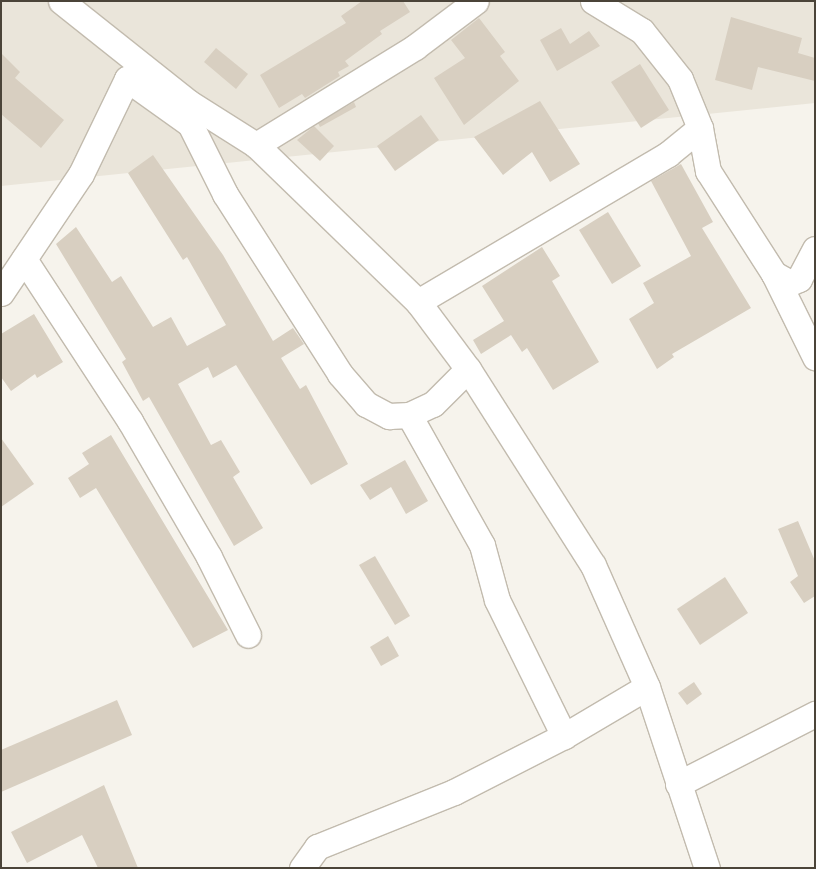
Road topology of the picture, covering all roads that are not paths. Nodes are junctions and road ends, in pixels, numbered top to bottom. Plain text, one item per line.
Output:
1 (61, 1) edge
2 (476, 1) edge
3 (593, 1) edge
4 (153, 71) junction
5 (127, 79) junction
6 (700, 128) junction
7 (256, 145) junction
8 (815, 248) edge
9 (24, 260) junction
10 (774, 274) junction
11 (1, 293) edge
12 (418, 302) junction
13 (815, 357) edge
14 (468, 369) junction
15 (409, 415) junction
16 (248, 635) dead end
17 (648, 687) junction
18 (815, 714) edge
19 (564, 736) junction
20 (678, 784) junction
21 (302, 868) edge
22 (708, 868) edge

1 - 4 street
2 - 7 street
3 - 6 street
4 - 5 street
4 - 7 street
5 - 9 street
5 - 15 street
6 - 10 street
6 - 12 street
7 - 12 street
8 - 10 street
9 - 11 street
9 - 16 street
10 - 13 street
12 - 14 street
14 - 15 street
14 - 17 street
15 - 19 street
17 - 19 street
17 - 20 street
18 - 20 street
19 - 21 street
20 - 22 street

